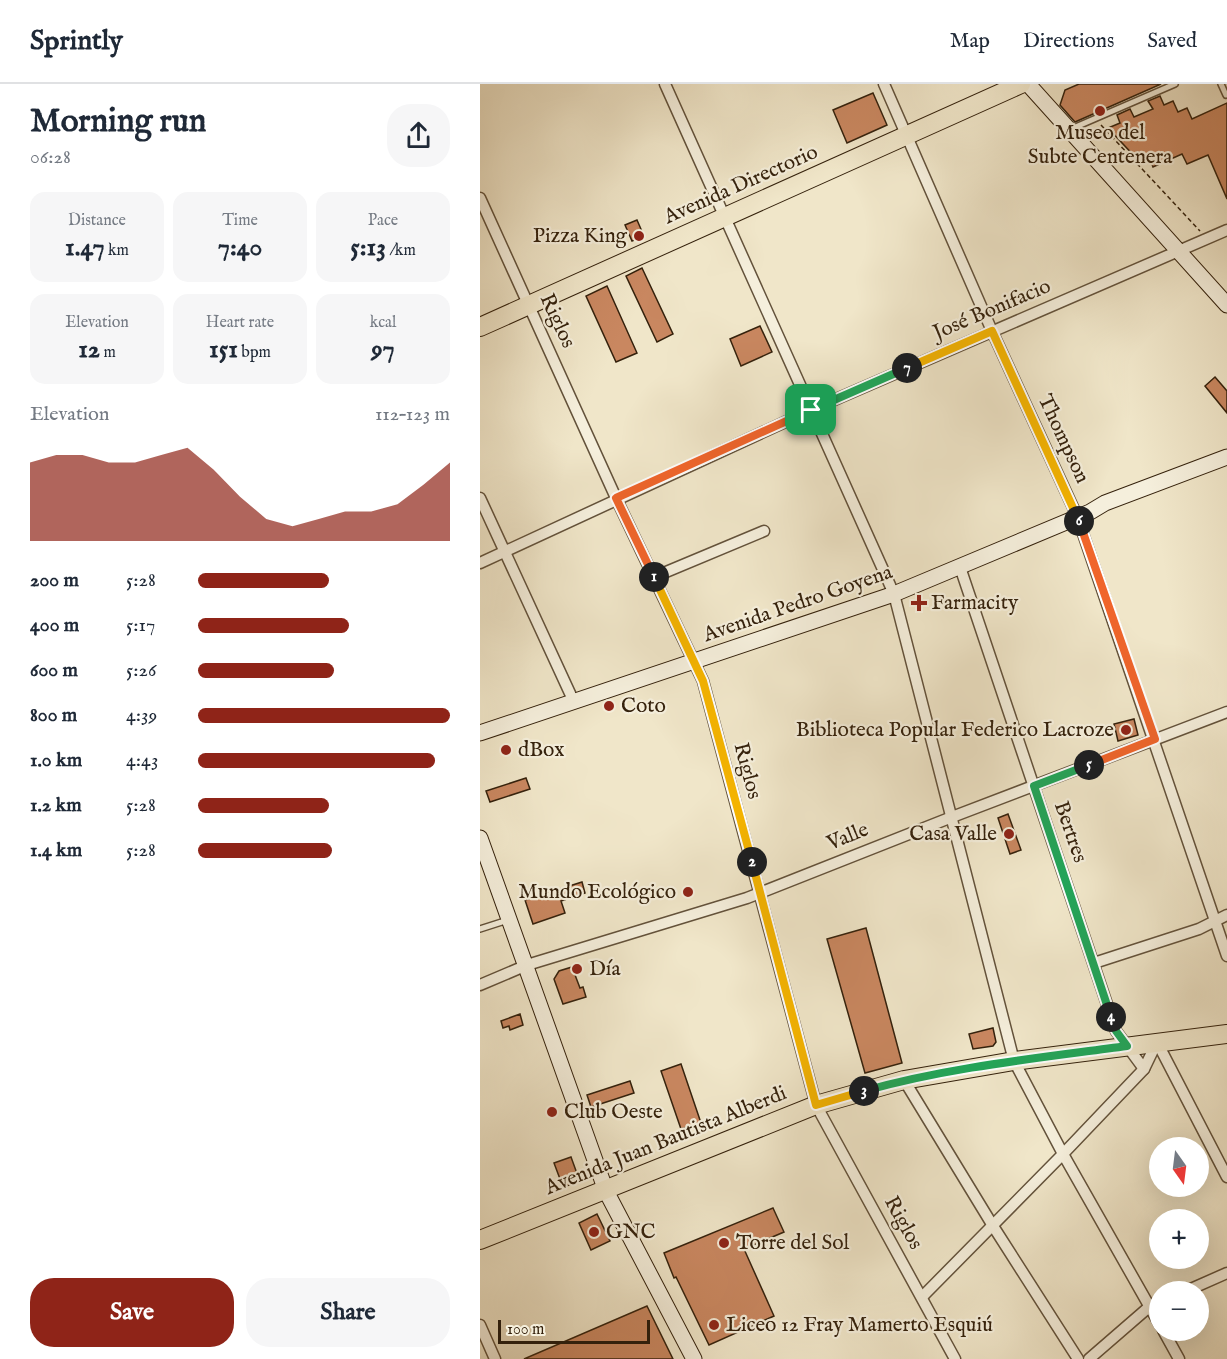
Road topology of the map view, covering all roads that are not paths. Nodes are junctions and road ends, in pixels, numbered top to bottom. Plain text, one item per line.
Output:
1 (665, 84) edge
2 (884, 84) edge
3 (1021, 84) edge
4 (1028, 84) edge
5 (1175, 84) edge
6 (1221, 84) edge
7 (1226, 95) edge
8 (1070, 130) junction
9 (907, 136) junction
10 (480, 198) edge
11 (724, 218) junction
12 (1227, 230) edge
13 (1178, 250) junction
14 (528, 305) junction
15 (1227, 305) edge
16 (480, 327) edge
17 (992, 331) junction
18 (811, 410) junction
19 (1227, 458) edge
20 (480, 498) edge
21 (616, 498) junction
22 (1084, 514) junction
23 (764, 531) dead end
24 (505, 552) junction
25 (480, 563) edge
26 (960, 567) junction
27 (654, 577) junction
28 (894, 594) junction
29 (693, 662) junction
30 (574, 702) junction
31 (1227, 712) edge
32 (480, 733) edge
33 (1155, 739) junction
34 (1034, 786) junction
35 (952, 817) junction
36 (480, 838) edge
37 (760, 892) junction
38 (1227, 915) edge
39 (509, 919) junction
40 (1215, 921) junction
41 (480, 929) edge
42 (1227, 956) edge
43 (1094, 963) junction
44 (527, 965) junction
45 (480, 985) edge
46 (1227, 1034) edge
47 (1157, 1042) junction
48 (1127, 1046) junction
49 (1014, 1061) junction
50 (1144, 1069) junction
51 (904, 1080) junction
52 (816, 1105) junction
53 (1063, 1154) junction
54 (1227, 1177) edge
55 (606, 1191) junction
56 (993, 1226) junction
57 (480, 1240) edge
58 (1227, 1273) edge
59 (1209, 1281) edge
60 (1149, 1297) edge
61 (921, 1298) junction
62 (1149, 1309) edge
63 (480, 1325) edge
64 (1169, 1341) edge
65 (495, 1359) edge
66 (694, 1359) edge
67 (955, 1359) edge
68 (1078, 1359) edge
69 (1089, 1359) edge
70 (1179, 1359) edge

1 - 11 street
2 - 9 street, Thompson
3 - 9 main road, Avenida Directorio
4 - 8 main road
5 - 8 lane
6 - 7 lane
8 - 13 main road
9 - 11 main road, Avenida Directorio
9 - 17 street, Thompson
10 - 14 street, Riglos
11 - 14 main road, Avenida Directorio
11 - 18 street
12 - 13 street, José Bonifacio
13 - 15 main road
13 - 17 street, José Bonifacio
14 - 16 main road, Avenida Directorio
14 - 21 street, Riglos
17 - 18 street, José Bonifacio
17 - 22 street, Thompson
18 - 21 street, José Bonifacio
18 - 28 street
19 - 22 main road, Avenida Pedro Goyena
20 - 24 street
21 - 24 street, José Bonifacio
21 - 27 street, Riglos
22 - 26 main road, Avenida Pedro Goyena
22 - 33 street, Thompson
23 - 27 street
24 - 25 street, José Bonifacio
24 - 30 street
26 - 28 main road, Avenida Pedro Goyena
26 - 34 street, Bertres
27 - 29 street, Riglos
28 - 29 main road, Avenida Pedro Goyena
28 - 35 street
29 - 30 main road, Avenida Pedro Goyena
29 - 37 street, Riglos
30 - 32 main road, Avenida Pedro Goyena
31 - 33 street, Valle
33 - 34 street, Valle
33 - 40 street, Thompson
34 - 35 street, Valle
34 - 43 street, Bertres
35 - 37 street, Valle
35 - 49 street
36 - 39 main road
37 - 44 street, Valle
37 - 52 street, Riglos
38 - 40 street
39 - 41 lane
39 - 44 main road
40 - 42 street, Thompson
40 - 43 street
43 - 48 street, Bertres
44 - 45 street, Valle
44 - 55 main road
46 - 47 main road, Avenida Juan Bautista Alberdi
47 - 48 main road, Avenida Juan Bautista Alberdi
47 - 50 street
47 - 54 street
48 - 49 main road, Avenida Juan Bautista Alberdi
48 - 50 street, Bertres
49 - 51 main road, Avenida Juan Bautista Alberdi
49 - 53 street
50 - 53 street
51 - 52 main road, Avenida Juan Bautista Alberdi
51 - 56 street
52 - 55 main road, Avenida Juan Bautista Alberdi
52 - 61 street, Riglos
53 - 56 street
53 - 60 street
55 - 57 main road, Avenida Juan Bautista Alberdi
55 - 66 main road
56 - 61 street
56 - 68 street
58 - 59 street
61 - 67 street, Riglos
62 - 69 street
63 - 65 street
64 - 70 street

